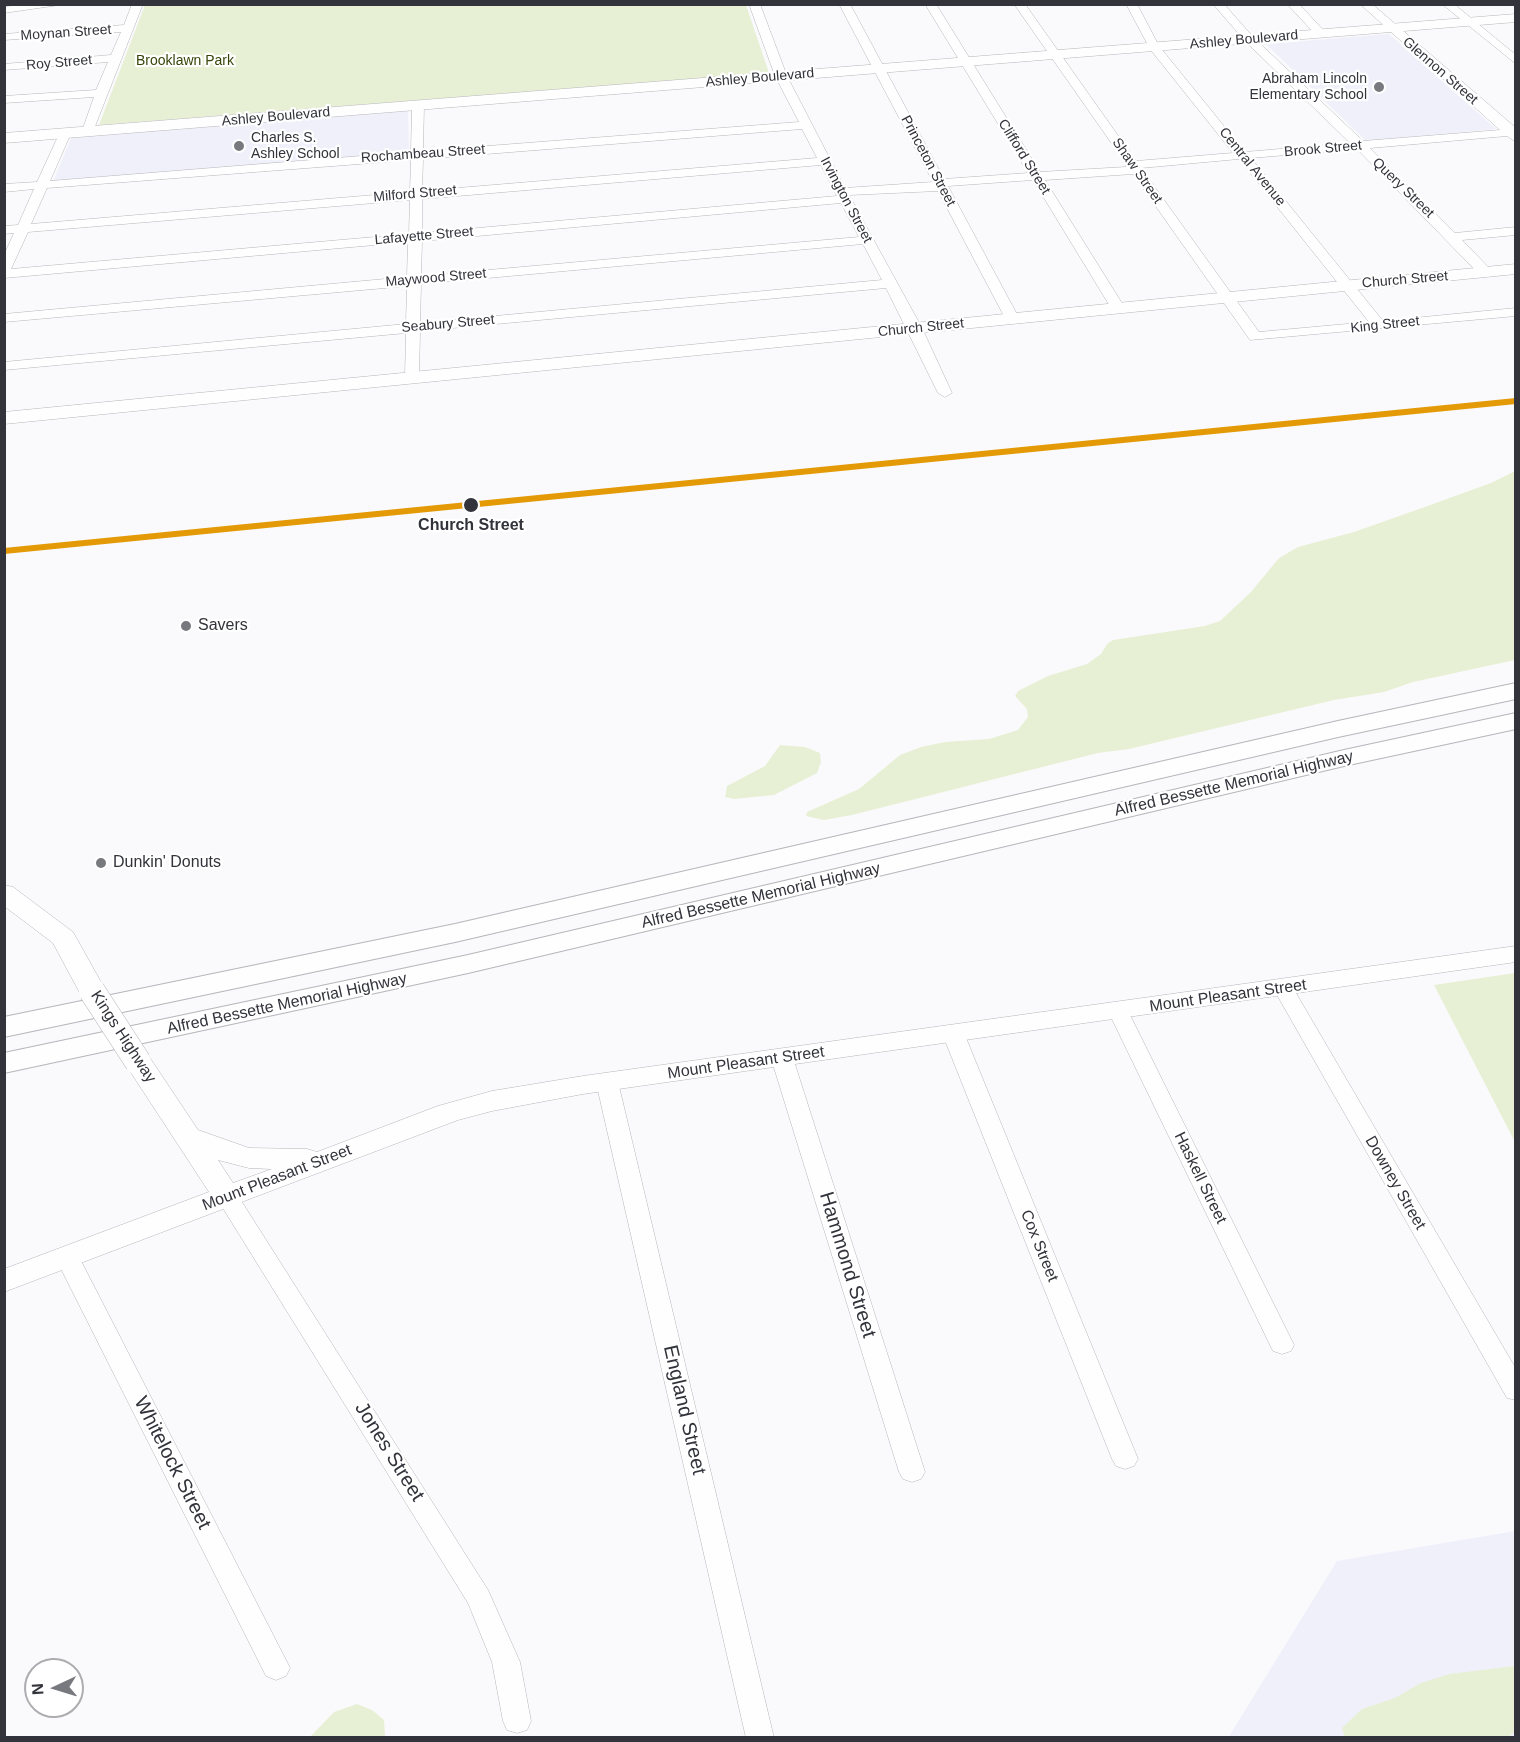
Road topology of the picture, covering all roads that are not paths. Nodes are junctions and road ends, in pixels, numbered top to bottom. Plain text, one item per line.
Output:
1 (61, 4) edge
2 (138, 4) edge
3 (754, 4) edge
4 (844, 4) edge
5 (930, 4) edge
6 (1019, 4) edge
7 (1131, 4) edge
8 (1218, 4) edge
9 (1292, 4) edge
10 (1365, 4) edge
11 (1447, 4) edge
12 (4, 9) edge
13 (1515, 18) edge
14 (1468, 22) junction
15 (128, 28) junction
16 (1391, 28) junction
17 (1321, 34) junction
18 (4, 37) edge
19 (1249, 39) junction
20 (1154, 47) junction
21 (1053, 55) junction
22 (114, 58) junction
23 (1515, 61) edge
24 (964, 62) junction
25 (4, 68) edge
26 (876, 69) junction
27 (781, 76) junction
28 (100, 93) junction
29 (4, 100) edge
30 (418, 105) junction
31 (806, 125) junction
32 (88, 131) junction
33 (65, 133) junction
34 (1513, 134) edge
35 (4, 138) edge
36 (1359, 146) junction
37 (417, 154) junction
38 (1242, 156) junction
39 (826, 161) junction
40 (1133, 167) junction
41 (1036, 177) junction
42 (44, 185) junction
43 (940, 185) junction
44 (4, 188) edge
45 (416, 194) junction
46 (842, 196) junction
47 (25, 228) junction
48 (4, 230) edge
49 (1515, 231) edge
50 (414, 237) junction
51 (1452, 237) junction
52 (867, 240) junction
53 (1515, 269) edge
54 (4, 272) edge
55 (1485, 272) junction
56 (414, 280) junction
57 (891, 283) junction
58 (1347, 286) junction
59 (1226, 298) junction
60 (1118, 308) junction
61 (1515, 312) edge
62 (4, 318) edge
63 (1012, 318) junction
64 (1379, 325) junction
65 (413, 327) junction
66 (915, 328) junction
67 (1255, 337) joint
68 (4, 366) edge
69 (412, 378) junction
70 (945, 393) dead end
71 (4, 417) edge
72 (1515, 691) edge
73 (1515, 721) edge
74 (4, 893) edge
75 (1515, 954) edge
76 (1282, 988) junction
77 (1118, 1011) junction
78 (4, 1027) edge
79 (953, 1034) junction
80 (782, 1058) junction
81 (4, 1064) edge
82 (607, 1082) junction
83 (188, 1137) junction
84 (330, 1158) junction
85 (227, 1197) junction
86 (67, 1257) junction
87 (4, 1281) edge
88 (1282, 1345) dead end
89 (1512, 1385) edge
90 (1125, 1459) dead end
91 (912, 1472) dead end
92 (276, 1668) dead end
93 (518, 1721) dead end
94 (760, 1737) edge

1 - 12 street
2 - 15 street
3 - 27 street, Irvington Street
4 - 26 street, Princeton Street
5 - 24 street, Clifford Street
6 - 21 street, Shaw Street
7 - 20 street, Central Avenue
8 - 19 street, Query Street
9 - 17 street
10 - 16 street, Glennon Street
11 - 14 street
13 - 14 main road, Ashley Boulevard
14 - 16 main road, Ashley Boulevard
14 - 23 street
15 - 18 street, Moynan Street
15 - 22 street
16 - 17 main road, Ashley Boulevard
16 - 34 street, Glennon Street
17 - 19 main road, Ashley Boulevard
19 - 20 main road, Ashley Boulevard
19 - 36 street, Query Street
20 - 21 main road, Ashley Boulevard
20 - 38 street, Central Avenue
21 - 24 main road, Ashley Boulevard
21 - 40 street, Shaw Street
22 - 25 street, Roy Street
22 - 28 street
24 - 26 main road, Ashley Boulevard
24 - 41 street, Clifford Street
26 - 27 main road, Ashley Boulevard
26 - 43 street, Princeton Street
27 - 30 main road, Ashley Boulevard
27 - 31 street, Irvington Street
28 - 29 street
28 - 32 street
30 - 32 main road, Ashley Boulevard
30 - 37 street
31 - 37 street, Rochambeau Street
31 - 39 street, Irvington Street
32 - 33 main road, Ashley Boulevard
33 - 35 main road, Ashley Boulevard
33 - 42 street
34 - 36 street, Brook Street
36 - 38 street, Brook Street
36 - 51 street, Query Street
37 - 42 street, Rochambeau Street
37 - 45 street
38 - 40 street, Brook Street
38 - 58 street, Central Avenue
39 - 45 street, Milford Street
39 - 46 street, Irvington Street
40 - 41 street, Brook Street
40 - 59 street, Shaw Street
41 - 43 street, Brook Street
41 - 60 street, Clifford Street
42 - 44 street, Rochambeau Street
42 - 47 street
43 - 46 street, Brook Street
43 - 63 street, Princeton Street
45 - 47 street, Milford Street
45 - 50 street
46 - 50 street, Lafayette Street
46 - 52 street, Irvington Street
47 - 48 street, Milford Street
47 - 54 street
49 - 51 street
50 - 54 street, Lafayette Street
50 - 56 street
51 - 55 street, Query Street
52 - 56 street, Maywood Street
52 - 57 street, Irvington Street
53 - 55 main road, Church Street
55 - 58 main road, Church Street
56 - 62 street, Maywood Street
56 - 65 street
57 - 65 street, Seabury Street
57 - 66 street, Irvington Street
58 - 59 main road, Church Street
58 - 64 street, Central Avenue
59 - 60 main road, Church Street
59 - 67 street, Shaw Street
60 - 63 main road, Church Street
61 - 64 street, King Street
63 - 66 main road, Church Street
64 - 67 street, King Street
65 - 68 street, Seabury Street
65 - 69 street
66 - 69 main road, Church Street
66 - 70 street, Irvington Street
69 - 71 main road, Church Street
72 - 78 highway, Alfred Bessette Memorial Highway
73 - 81 highway, Alfred Bessette Memorial Highway
74 - 83 main road, Kings Highway, bridge
75 - 76 main road, Mount Pleasant Street
76 - 77 main road, Mount Pleasant Street
76 - 89 street, Downey Street
77 - 79 main road, Mount Pleasant Street
77 - 88 street, Haskell Street
79 - 80 main road, Mount Pleasant Street
79 - 90 street, Cox Street
80 - 82 main road, Mount Pleasant Street
80 - 91 street, Hammond Street
82 - 84 main road, Mount Pleasant Street
82 - 94 street, England Street
83 - 84 main road
83 - 85 main road, Kings Highway
84 - 85 main road, Mount Pleasant Street
85 - 86 main road, Mount Pleasant Street
85 - 93 street, Jones Street
86 - 87 main road, Mount Pleasant Street
86 - 92 street, Whitelock Street

